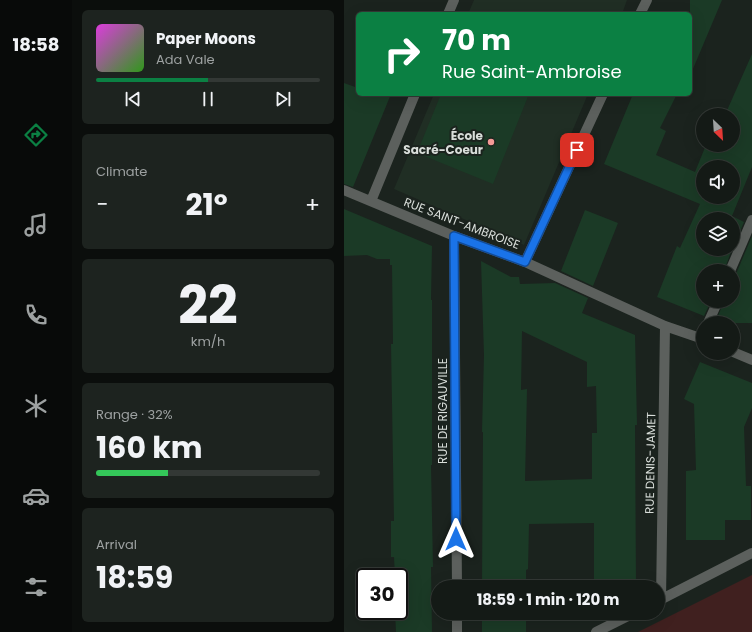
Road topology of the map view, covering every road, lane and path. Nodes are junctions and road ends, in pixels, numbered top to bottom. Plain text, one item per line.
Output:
1 (454, 0) edge
2 (646, 0) edge
3 (449, 12) edge
4 (641, 12) edge
5 (414, 96) edge
6 (602, 96) edge
7 (344, 190) edge
8 (371, 201) junction
9 (752, 220) edge
10 (454, 236) junction
11 (525, 262) junction
12 (733, 264) edge
13 (665, 326) junction
14 (696, 336) edge
15 (740, 355) edge
16 (752, 360) edge
17 (752, 553) edge
18 (456, 580) edge
19 (660, 580) edge
20 (665, 598) edge
21 (457, 620) edge
22 (620, 620) edge
23 (457, 632) edge
24 (596, 632) edge

1 - 3 street
2 - 4 street
5 - 8 street
6 - 11 street
7 - 8 street, RUE SAINT-AMBROISE
8 - 10 street, RUE SAINT-AMBROISE
9 - 12 street
10 - 11 street, RUE SAINT-AMBROISE
10 - 18 street, RUE DE RIGAUVILLE
11 - 13 street, RUE SAINT-AMBROISE
13 - 14 street, RUE SAINT-AMBROISE
13 - 19 street, RUE DENIS-JAMET
15 - 16 street
17 - 20 street
21 - 23 street
22 - 24 street

